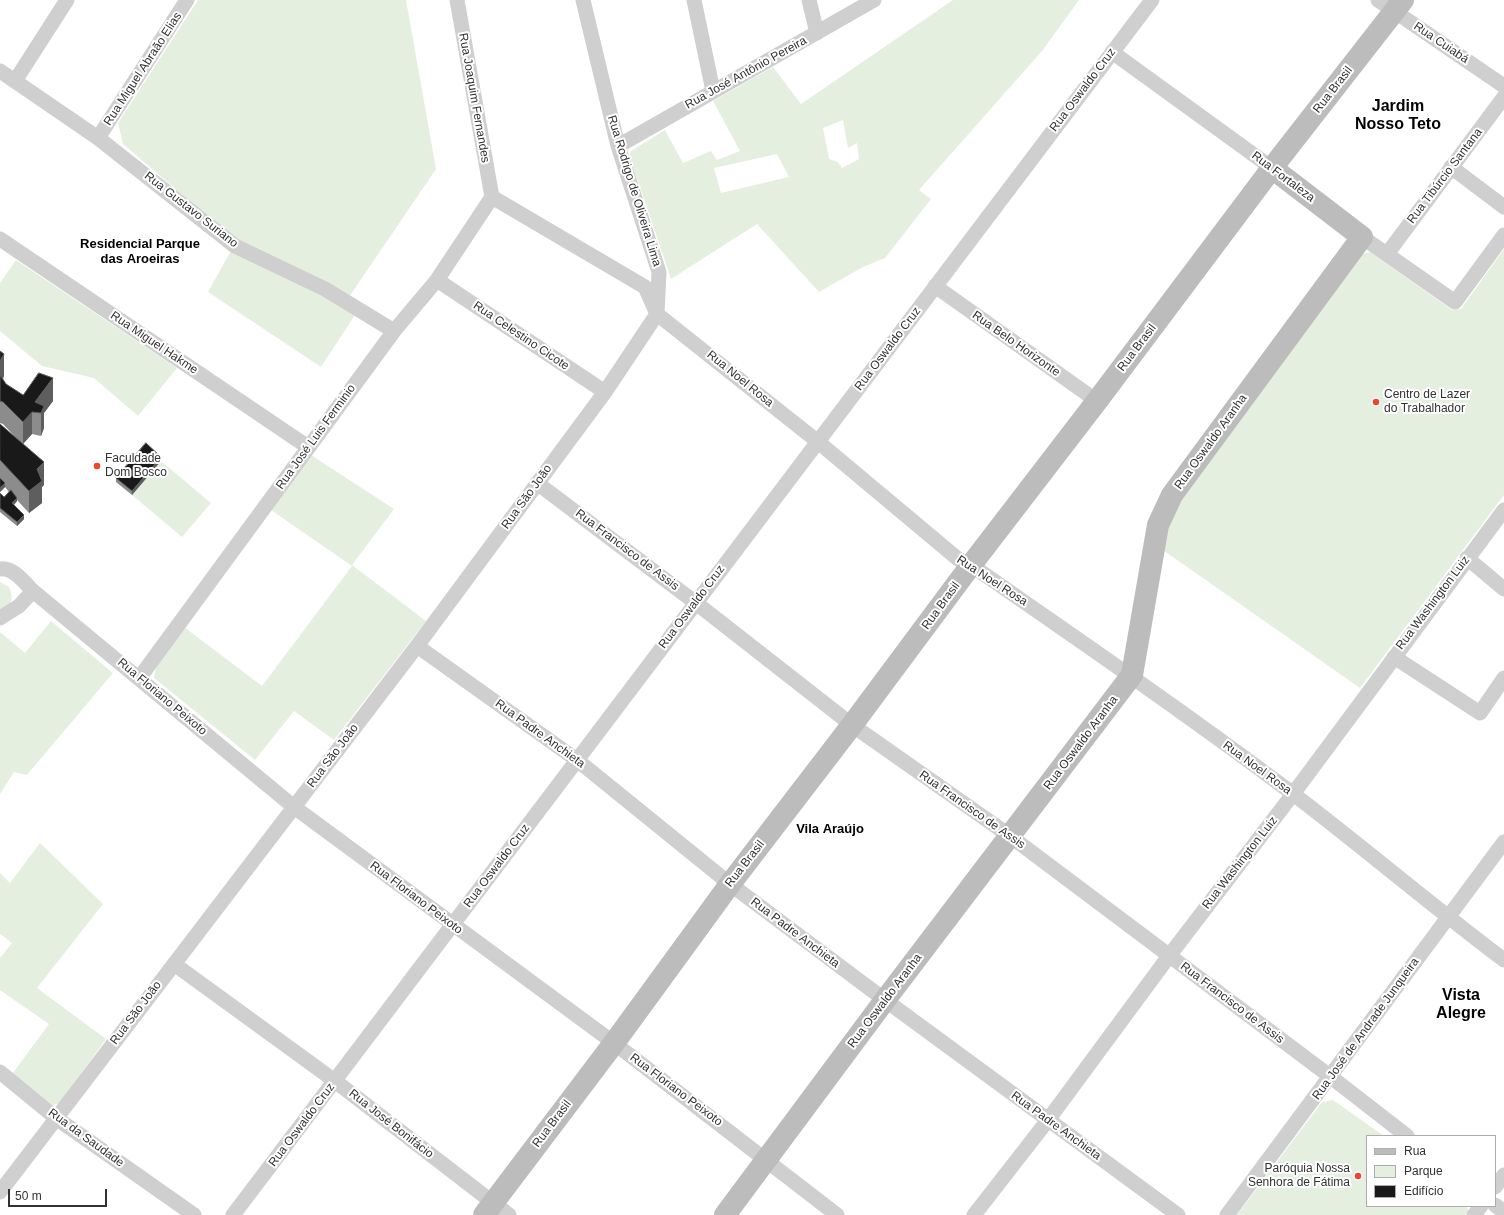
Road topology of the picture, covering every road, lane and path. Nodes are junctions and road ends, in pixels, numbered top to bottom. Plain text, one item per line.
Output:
1 (67, 0) edge
2 (187, 0) edge
3 (457, 0) edge
4 (583, 0) edge
5 (694, 0) edge
6 (809, 0) edge
7 (874, 0) edge
8 (1152, 0) edge
9 (1392, 4) edge
10 (817, 33) junction
11 (1112, 52) junction
12 (0, 71) edge
13 (15, 81) junction
14 (1504, 86) edge
15 (713, 91) junction
16 (1504, 97) edge
17 (98, 138) junction
18 (618, 146) junction
19 (1272, 168) junction
20 (1452, 168) junction
21 (492, 197) junction
22 (1504, 208) edge
23 (1504, 235) edge
24 (1362, 237) junction
25 (0, 239) edge
26 (1387, 254) junction
27 (437, 280) junction
28 (935, 286) junction
29 (657, 314) junction
30 (394, 331) junction
31 (605, 392) junction
32 (1098, 402) junction
33 (817, 442) junction
34 (308, 447) junction
35 (537, 482) junction
36 (1504, 510) edge
37 (1467, 558) junction
38 (971, 566) junction
39 (3, 569) edge
40 (1504, 589) edge
41 (33, 591) junction
42 (696, 603) junction
43 (0, 618) edge
44 (417, 646) junction
45 (1394, 657) junction
46 (1132, 675) junction
47 (140, 678) junction
48 (1504, 678) edge
49 (852, 725) junction
50 (577, 760) junction
51 (1293, 794) junction
52 (294, 807) junction
53 (1010, 836) junction
54 (1504, 842) edge
55 (730, 884) junction
56 (1448, 918) junction
57 (453, 925) junction
58 (1169, 956) junction
59 (1504, 960) edge
60 (174, 964) junction
61 (885, 1000) junction
62 (614, 1043) junction
63 (0, 1072) edge
64 (1331, 1077) junction
65 (335, 1081) junction
66 (56, 1118) junction
67 (1048, 1120) junction
68 (1406, 1135) edge
69 (767, 1159) junction
70 (1504, 1175) edge
71 (1496, 1186) edge
72 (0, 1192) edge
73 (1496, 1206) edge
74 (1480, 1207) edge
75 (495, 1211) edge
76 (1504, 1212) edge
77 (194, 1215) edge
78 (233, 1215) edge
79 (725, 1215) edge
80 (837, 1215) edge
81 (974, 1215) edge
82 (1178, 1215) edge
83 (1227, 1215) edge
84 (1474, 1215) edge

1 - 13 street
2 - 17 street, Rua Miguel Abraão Elias
3 - 21 street, Rua Joaquim Fernandes
4 - 18 street, Rua Rodrigo de Oliveira Lima
5 - 15 street
6 - 10 street
7 - 10 street, Rua José Antônio Pereira
8 - 11 street, Rua Oswaldo Cruz
9 - 14 street, Rua Cuiabá
9 - 19 street, Rua Brasil
10 - 15 street, Rua José Antônio Pereira
11 - 19 street, Rua Fortaleza
11 - 28 street, Rua Oswaldo Cruz
12 - 13 street, Rua Gustavo Suriano
13 - 17 street, Rua Gustavo Suriano
15 - 18 street, Rua José Antônio Pereira
16 - 20 street, Rua Tibúrcio Santana
17 - 30 street, Rua Gustavo Suriano
18 - 29 street, Rua Rodrigo de Oliveira Lima
19 - 24 street, Rua Fortaleza
19 - 32 street, Rua Brasil
20 - 22 street
20 - 26 street, Rua Tibúrcio Santana
21 - 27 street, Rua José Luis Ferminio
21 - 29 street, Rua Noel Rosa
23 - 26 street, Rua Fortaleza
24 - 26 street, Rua Fortaleza
24 - 46 street, Rua Oswaldo Aranha
25 - 34 street, Rua Miguel Hakme
27 - 30 street, Rua José Luis Ferminio
27 - 31 street, Rua Celestino Cicote
28 - 32 street, Rua Belo Horizonte
28 - 33 street, Rua Oswaldo Cruz
29 - 31 street, Rua São João
29 - 33 street, Rua Noel Rosa
30 - 34 street, Rua José Luis Ferminio
31 - 35 street, Rua São João
32 - 38 street, Rua Brasil
33 - 38 street, Rua Noel Rosa
33 - 42 street, Rua Oswaldo Cruz
34 - 47 street, Rua José Luis Ferminio
35 - 42 street, Rua Francisco de Assis
35 - 44 street, Rua São João
36 - 37 street, Rua Washington Luiz
37 - 40 street
37 - 45 street, Rua Washington Luiz
38 - 46 street, Rua Noel Rosa
38 - 49 street, Rua Brasil
39 - 41 street, Rua Floriano Peixoto
41 - 43 street
41 - 47 street, Rua Floriano Peixoto
42 - 49 street, Rua Francisco de Assis
42 - 50 street, Rua Oswaldo Cruz
44 - 50 street, Rua Padre Anchieta
44 - 52 street, Rua São João
45 - 48 street
45 - 51 street, Rua Washington Luiz
46 - 51 street, Rua Noel Rosa
46 - 53 street, Rua Oswaldo Aranha
47 - 52 street, Rua Floriano Peixoto
49 - 53 street, Rua Francisco de Assis
49 - 55 street, Rua Brasil
50 - 55 street, Rua Padre Anchieta
50 - 57 street, Rua Oswaldo Cruz
51 - 56 street, Rua Noel Rosa
51 - 58 street, Rua Washington Luiz
52 - 57 street, Rua Floriano Peixoto
52 - 60 street, Rua São João
53 - 58 street, Rua Francisco de Assis
53 - 61 street, Rua Oswaldo Aranha
54 - 56 street, Rua José de Andrade Junqueira
55 - 61 street, Rua Padre Anchieta
55 - 62 street, Rua Brasil
56 - 59 street, Rua Noel Rosa
56 - 64 street, Rua José de Andrade Junqueira
57 - 62 street, Rua Floriano Peixoto
57 - 65 street, Rua Oswaldo Cruz
58 - 64 street, Rua Francisco de Assis
58 - 67 street, Rua Washington Luiz
60 - 65 street, Rua José Bonifácio
60 - 66 street, Rua São João
61 - 67 street, Rua Padre Anchieta
61 - 69 street, Rua Oswaldo Aranha
62 - 69 street, Rua Floriano Peixoto
62 - 75 street, Rua Brasil
63 - 66 street, Rua da Saudade
64 - 68 street, Rua Francisco de Assis
64 - 83 street, Rua José de Andrade Junqueira
65 - 75 street, Rua José Bonifácio
65 - 78 street, Rua Oswaldo Cruz
66 - 72 street, Rua São João
66 - 77 street, Rua da Saudade
67 - 81 street, Rua Washington Luiz
67 - 82 street, Rua Padre Anchieta
69 - 79 street, Rua Oswaldo Aranha
69 - 80 street, Rua Floriano Peixoto
70 - 71 street
73 - 76 street
74 - 84 street

